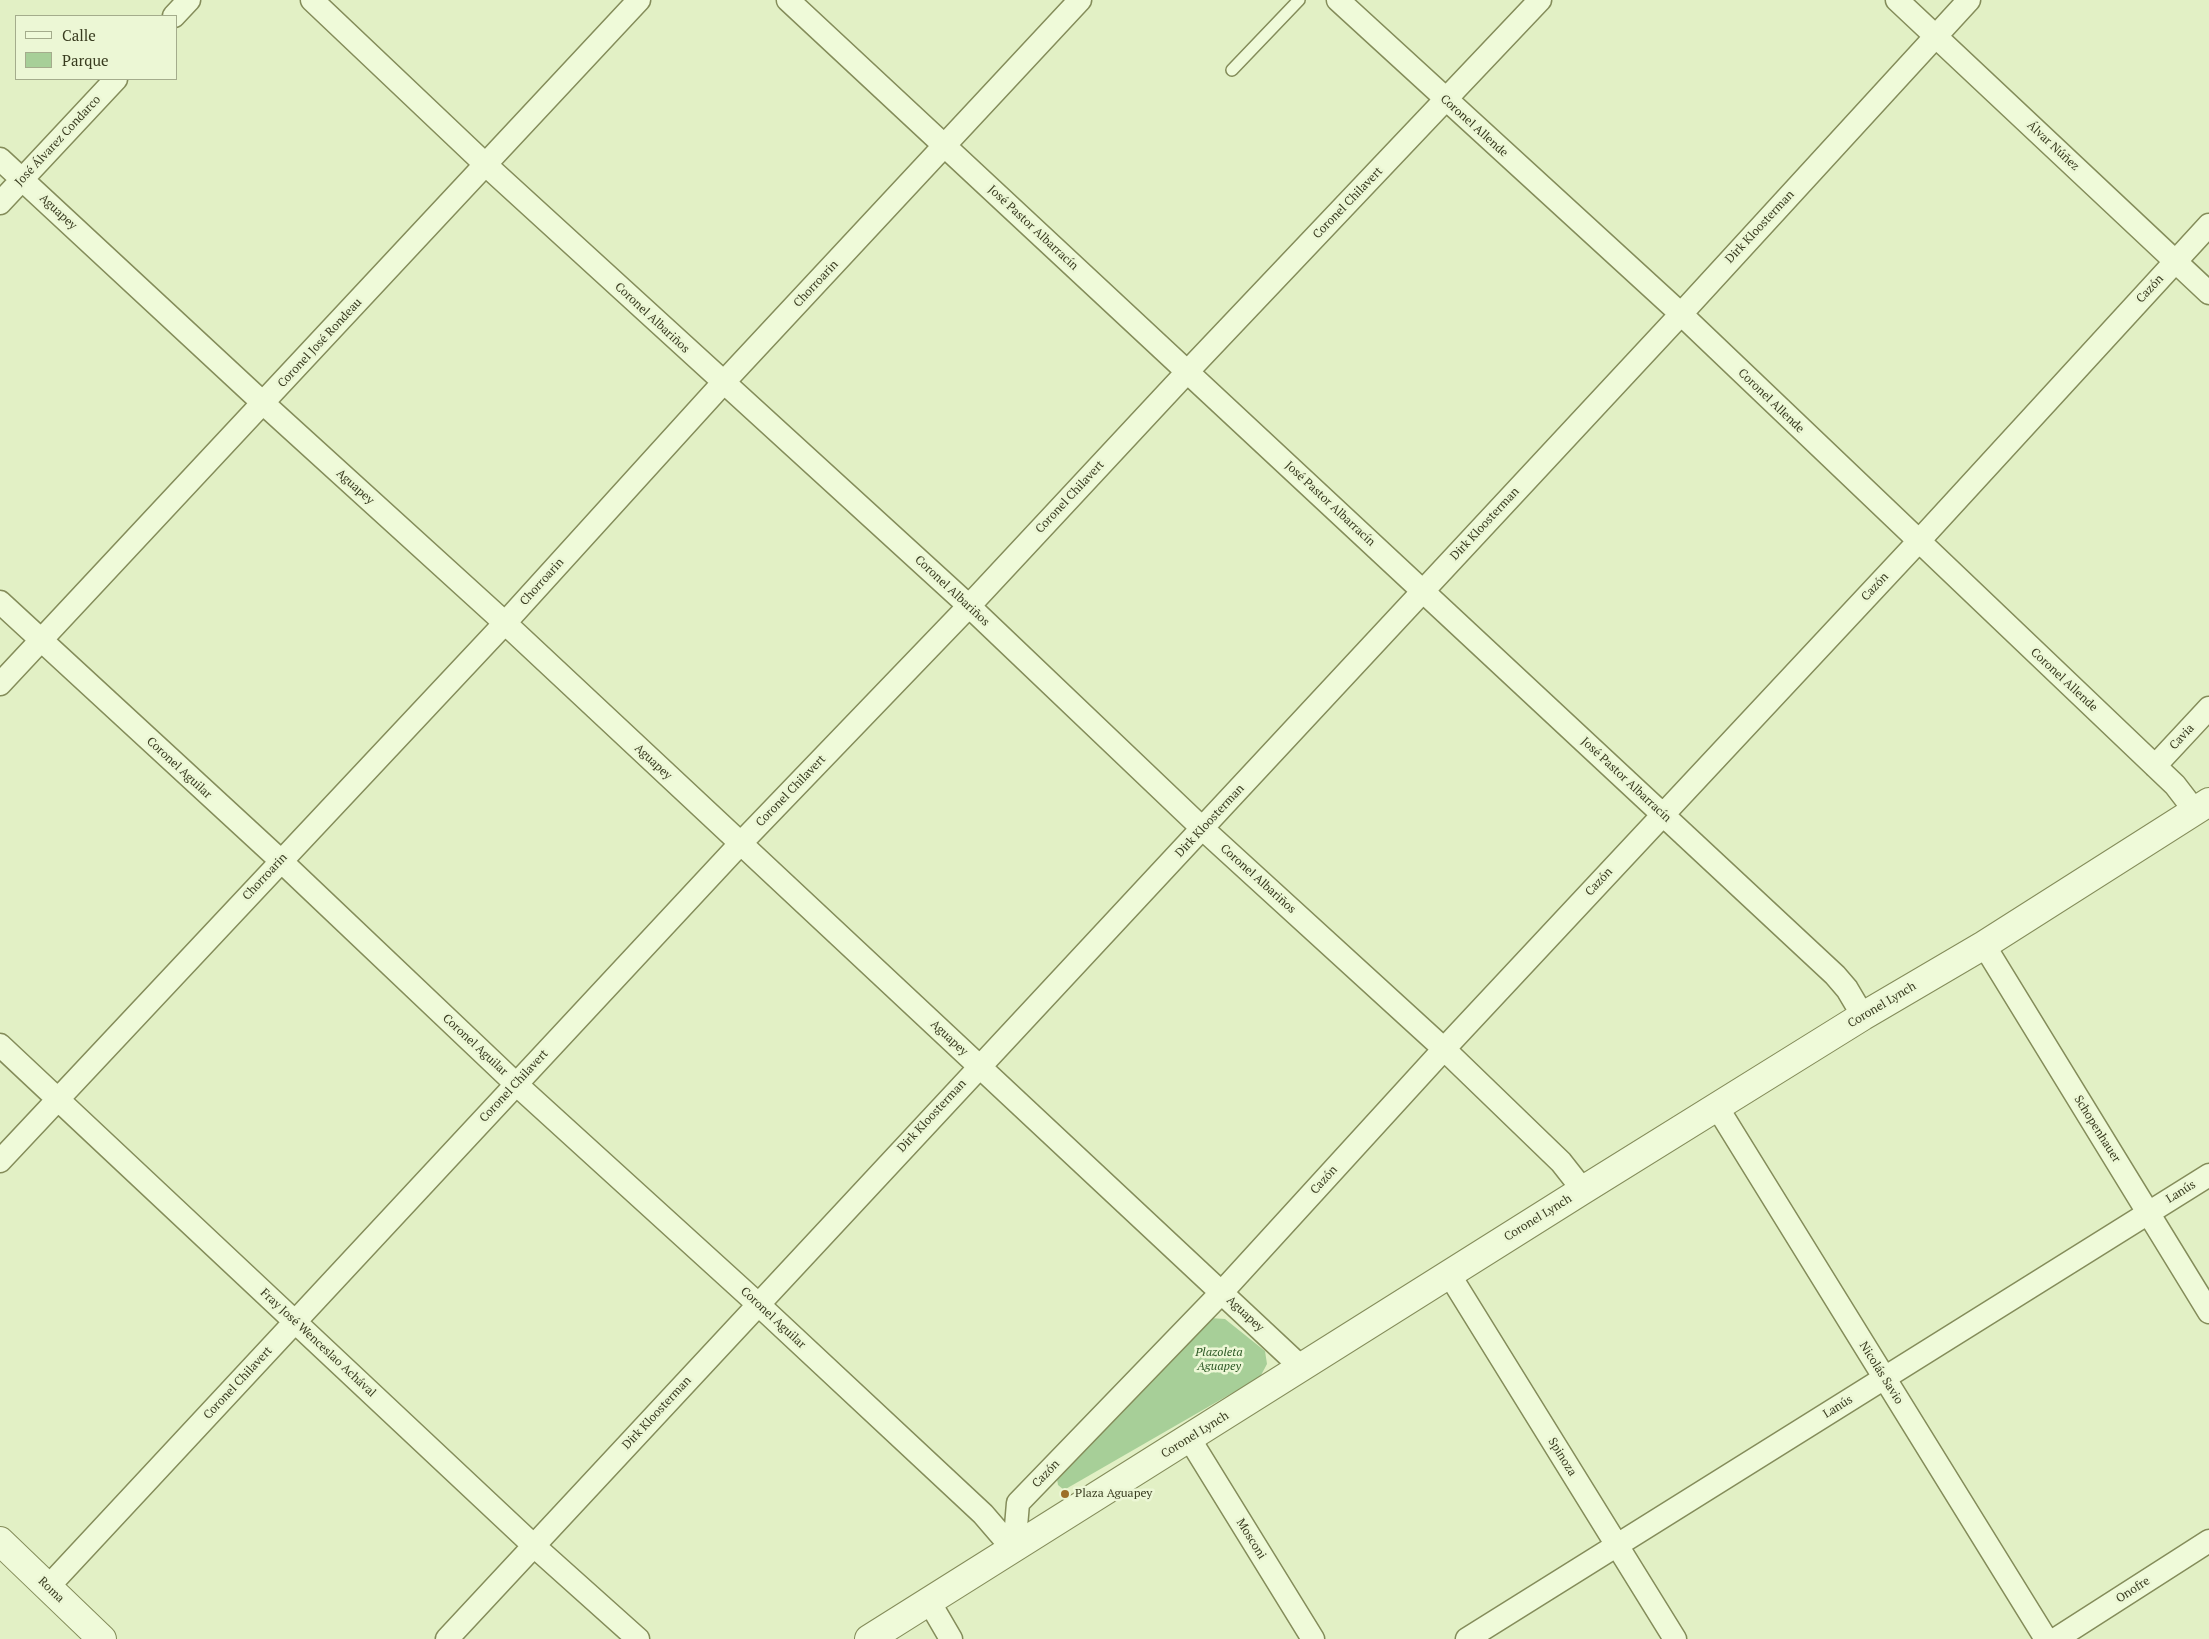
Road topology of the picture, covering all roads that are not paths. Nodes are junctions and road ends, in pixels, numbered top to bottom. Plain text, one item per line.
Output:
1 (189, 0) edge
2 (312, 0) edge
3 (639, 0) edge
4 (788, 0) edge
5 (1080, 0) edge
6 (1299, 0) edge
7 (1338, 0) edge
8 (1540, 0) edge
9 (1897, 0) edge
10 (1969, 0) edge
11 (175, 15) edge
12 (1936, 36) junction
13 (1232, 70) dead end
14 (115, 80) edge
15 (1446, 100) junction
16 (945, 147) junction
17 (0, 159) edge
18 (486, 165) junction
19 (23, 179) junction
20 (0, 203) edge
21 (2209, 226) edge
22 (2175, 262) junction
23 (2209, 292) edge
24 (1681, 314) junction
25 (1188, 371) junction
26 (723, 383) junction
27 (264, 403) junction
28 (1918, 542) junction
29 (1422, 590) junction
30 (0, 602) edge
31 (969, 606) junction
32 (505, 622) junction
33 (41, 640) junction
34 (0, 684) edge
35 (2209, 708) edge
36 (2155, 766) junction
37 (2202, 806) edge
38 (1662, 814) junction
39 (1203, 828) junction
40 (740, 844) junction
41 (280, 860) junction
42 (1984, 946) junction
43 (1863, 1016) junction
44 (0, 1045) edge
45 (1444, 1049) junction
46 (979, 1065) junction
47 (516, 1084) junction
48 (57, 1099) junction
49 (1717, 1107) junction
50 (0, 1161) edge
51 (2209, 1175) edge
52 (1583, 1190) junction
53 (2148, 1212) junction
54 (1449, 1274) junction
55 (1222, 1292) junction
56 (759, 1305) junction
57 (2209, 1312) edge
58 (295, 1322) junction
59 (1302, 1368) junction
60 (1884, 1378) junction
61 (1189, 1438) junction
62 (0, 1541) edge
63 (2209, 1541) edge
64 (533, 1545) junction
65 (1617, 1546) junction
66 (1014, 1550) junction
67 (48, 1587) junction
68 (930, 1602) junction
69 (102, 1639) edge
70 (447, 1639) edge
71 (638, 1639) edge
72 (869, 1639) edge
73 (951, 1639) edge
74 (1313, 1639) edge
75 (1467, 1639) edge
76 (1675, 1639) edge
77 (2046, 1639) edge
78 (2056, 1639) edge

1 - 11 street
2 - 18 street, Coronel Albariños
3 - 18 street, Coronel José Rondeau
4 - 16 street, José Pastor Albarracín
5 - 16 street, Chorroarin
6 - 13 lane
7 - 15 street, Coronel Allende
8 - 15 street, Coronel Chilavert
9 - 12 street, Álvar Núñez
10 - 12 street, Dirk Kloosterman
12 - 22 street, Álvar Núñez
12 - 24 street, Dirk Kloosterman
14 - 19 street, José Álvarez Condarco
15 - 24 street, Coronel Allende
15 - 25 street, Coronel Chilavert
16 - 25 street, José Pastor Albarracín
16 - 26 street, Chorroarin
17 - 19 street, Aguapey
18 - 26 street, Coronel Albariños
18 - 27 street, Coronel José Rondeau
19 - 20 street, José Álvarez Condarco
19 - 27 street, Aguapey
21 - 22 street, Cazón
22 - 23 street, Álvar Núñez
22 - 28 street, Cazón
24 - 28 street, Coronel Allende
24 - 29 street, Dirk Kloosterman
25 - 29 street, José Pastor Albarracín
25 - 31 street, Coronel Chilavert
26 - 31 street, Coronel Albariños
26 - 32 street, Chorroarin
27 - 32 street, Aguapey
27 - 33 street, Coronel José Rondeau
28 - 36 street, Coronel Allende
28 - 38 street, Cazón
29 - 38 street, José Pastor Albarracín
29 - 39 street, Dirk Kloosterman
30 - 33 street, Coronel Aguilar
31 - 39 street, Coronel Albariños
31 - 40 street, Coronel Chilavert
32 - 40 street, Aguapey
32 - 41 street, Chorroarin
33 - 34 street, Coronel José Rondeau
33 - 41 street, Coronel Aguilar
35 - 36 street, Cavia
36 - 37 street, Coronel Allende
37 - 42 street, Coronel Lynch
38 - 43 street, José Pastor Albarracín
38 - 45 street, Cazón
39 - 45 street, Coronel Albariños
39 - 46 street, Dirk Kloosterman
40 - 46 street, Aguapey
40 - 47 street, Coronel Chilavert
41 - 47 street, Coronel Aguilar
41 - 48 street, Chorroarin
42 - 43 street, Coronel Lynch
42 - 53 street, Schopenhauer
43 - 49 street, Coronel Lynch
44 - 48 street, Fray José Wenceslao Achával
45 - 52 street, Coronel Albariños
45 - 55 street, Cazón
46 - 55 street, Aguapey
46 - 56 street, Dirk Kloosterman
47 - 56 street, Coronel Aguilar
47 - 58 street, Coronel Chilavert
48 - 50 street, Chorroarin
48 - 58 street, Fray José Wenceslao Achával
49 - 52 street, Coronel Lynch
49 - 60 street, Nicolás Savio
51 - 53 street, Lanús
52 - 54 street, Coronel Lynch
53 - 57 street, Schopenhauer
53 - 60 street, Lanús
54 - 59 street, Coronel Lynch
54 - 65 street, Spinoza
55 - 59 street, Aguapey
55 - 66 street, Cazón
56 - 64 street, Dirk Kloosterman
56 - 66 street, Coronel Aguilar
58 - 64 street, Fray José Wenceslao Achával
58 - 67 street, Coronel Chilavert
59 - 61 street, Coronel Lynch
60 - 65 street, Lanús
60 - 77 street, Nicolás Savio
61 - 66 street, Coronel Lynch
61 - 74 street, Mosconi
62 - 67 street, Roma
63 - 78 street, Onofre
64 - 70 street, Dirk Kloosterman
64 - 71 street, Fray José Wenceslao Achával
65 - 75 street, Lanús
65 - 76 street, Spinoza
66 - 68 street, Coronel Lynch
67 - 69 street, Roma
68 - 72 street, Coronel Lynch
68 - 73 street

